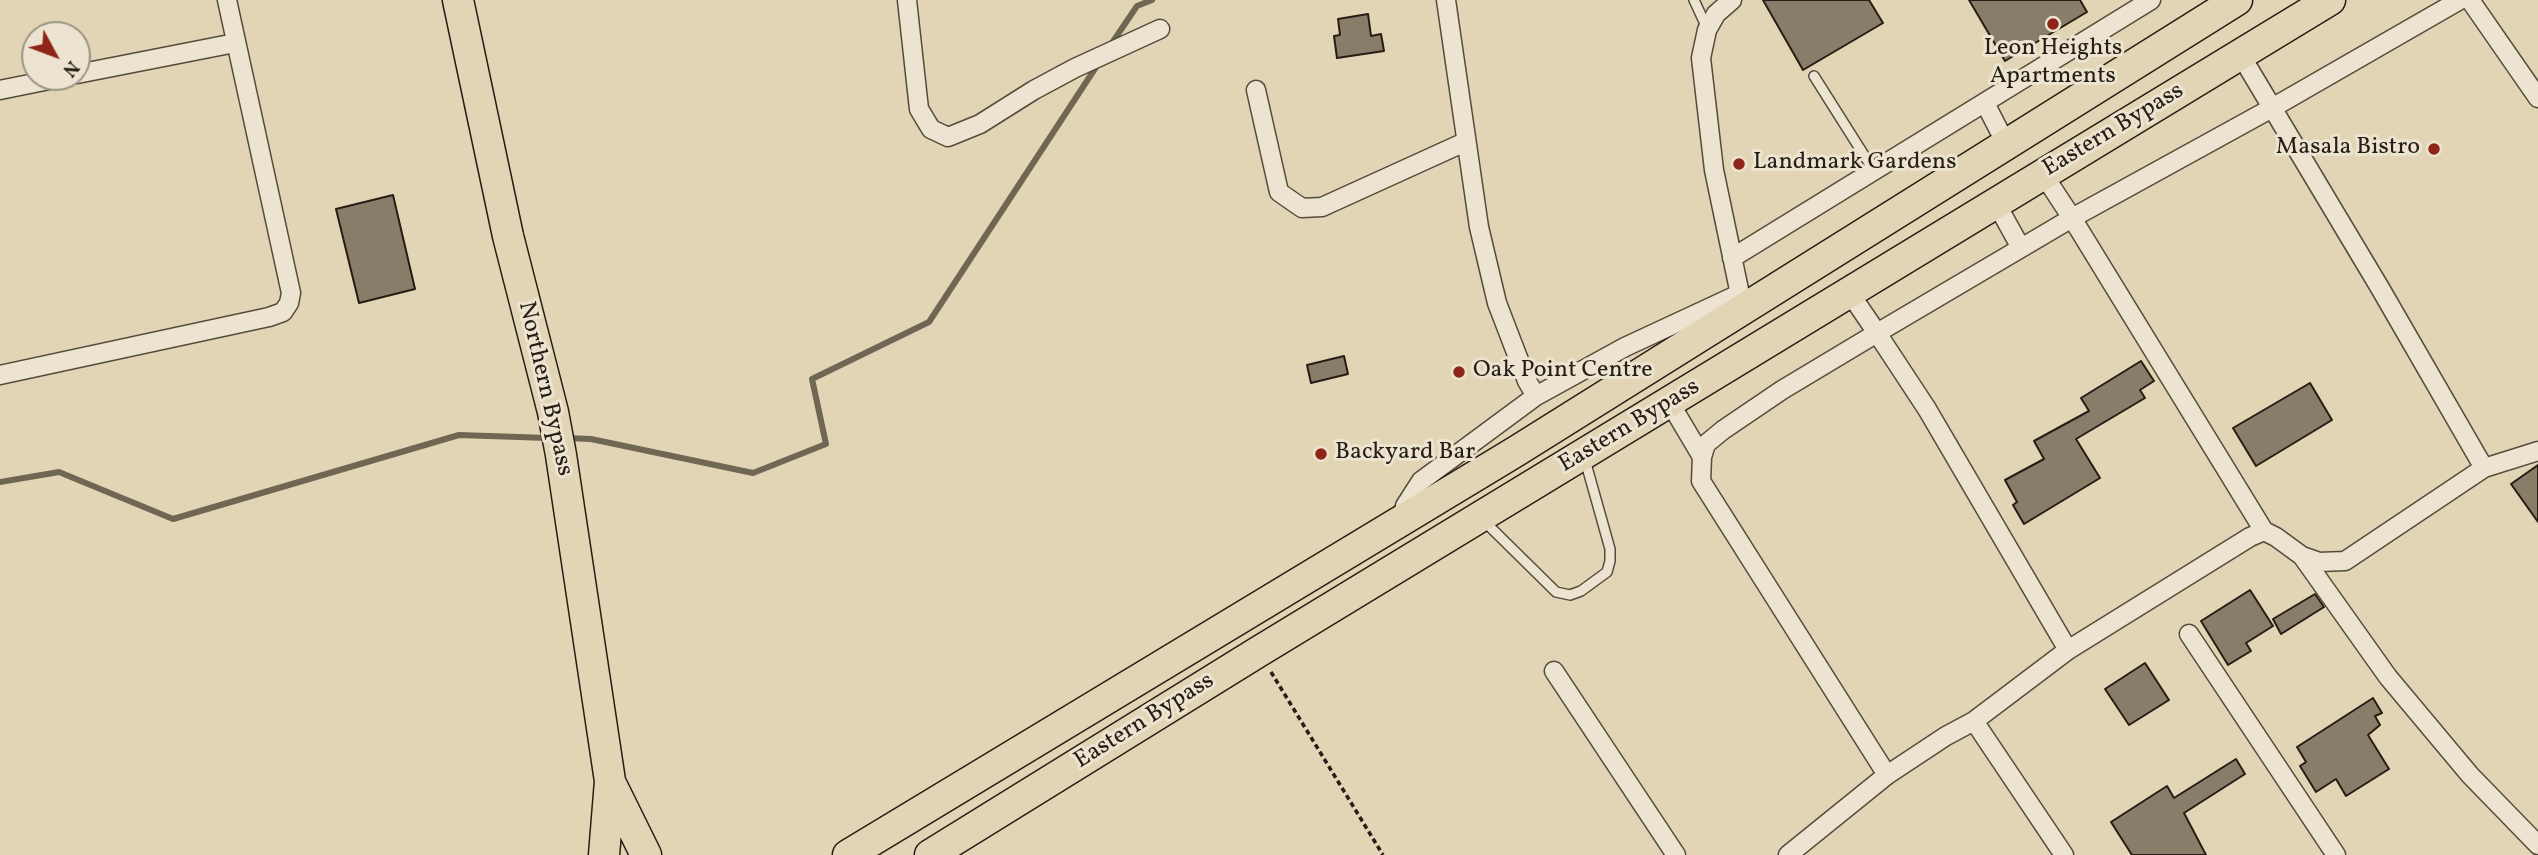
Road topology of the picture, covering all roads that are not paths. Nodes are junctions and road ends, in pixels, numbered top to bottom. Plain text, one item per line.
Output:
1 (227, 0) edge
2 (458, 0) edge
3 (907, 0) edge
4 (1446, 0) edge
5 (1694, 0) edge
6 (1732, 0) edge
7 (2151, 0) edge
8 (2237, 0) edge
9 (2330, 0) edge
10 (2460, 0) edge
11 (2470, 0) edge
12 (1160, 29) dead end
13 (1707, 30) junction
14 (235, 43) junction
15 (2240, 54) junction
16 (91, 72) edge
17 (1814, 76) dead end
18 (21, 86) edge
19 (0, 90) edge
20 (1256, 90) dead end
21 (2538, 98) edge
22 (1984, 103) junction
23 (2272, 108) junction
24 (1465, 142) junction
25 (2006, 144) junction
26 (1874, 171) junction
27 (2043, 174) junction
28 (1996, 203) junction
29 (2072, 218) junction
30 (2021, 248) junction
31 (1732, 258) junction
32 (1849, 292) junction
33 (1741, 302) junction
34 (1877, 333) junction
35 (0, 375) edge
36 (1536, 396) junction
37 (1670, 402) junction
38 (2538, 451) edge
39 (1584, 455) junction
40 (1702, 457) junction
41 (2484, 468) junction
42 (1480, 517) junction
43 (1403, 520) junction
44 (2264, 531) junction
45 (2302, 556) junction
46 (2189, 634) dead end
47 (2068, 650) junction
48 (1554, 671) dead end
49 (1974, 721) junction
50 (1887, 775) junction
51 (610, 781) junction
52 (2538, 845) edge
53 (1793, 854) edge
54 (604, 855) edge
55 (646, 855) edge
56 (848, 855) edge
57 (930, 855) edge
58 (1676, 855) edge
59 (2064, 855) edge
60 (2336, 855) edge

1 - 14 street
2 - 51 main road, Northern Bypass
3 - 12 street
4 - 24 street
5 - 13 lane
6 - 13 street
7 - 22 street
8 - 25 main road, Eastern Bypass
9 - 15 main road, Eastern Bypass
10 - 23 street
11 - 21 street
13 - 31 street
14 - 16 street
14 - 35 street
15 - 23 street
15 - 27 main road, Eastern Bypass
17 - 26 lane
18 - 19 street
20 - 24 street
22 - 25 street
22 - 26 street
23 - 29 street
23 - 41 street
24 - 36 street
25 - 33 main road, Eastern Bypass
26 - 31 street
27 - 28 main road, Eastern Bypass
27 - 29 street
28 - 30 street
28 - 32 main road, Eastern Bypass
29 - 30 street
29 - 44 street
30 - 34 street
31 - 33 street
32 - 34 street
32 - 37 main road, Eastern Bypass
33 - 36 street
33 - 43 main road, Eastern Bypass
34 - 40 street
34 - 47 street
36 - 43 street
37 - 39 main road, Eastern Bypass
37 - 40 street
38 - 41 street
39 - 42 main road, Eastern Bypass
39 - 42 lane
40 - 50 street
41 - 45 street
42 - 57 main road, Eastern Bypass
43 - 56 main road, Eastern Bypass
44 - 45 street
44 - 47 street
45 - 52 street
46 - 60 street
47 - 49 street
48 - 58 street
49 - 50 street
49 - 59 street
50 - 53 street
51 - 54 main road
51 - 55 main road

